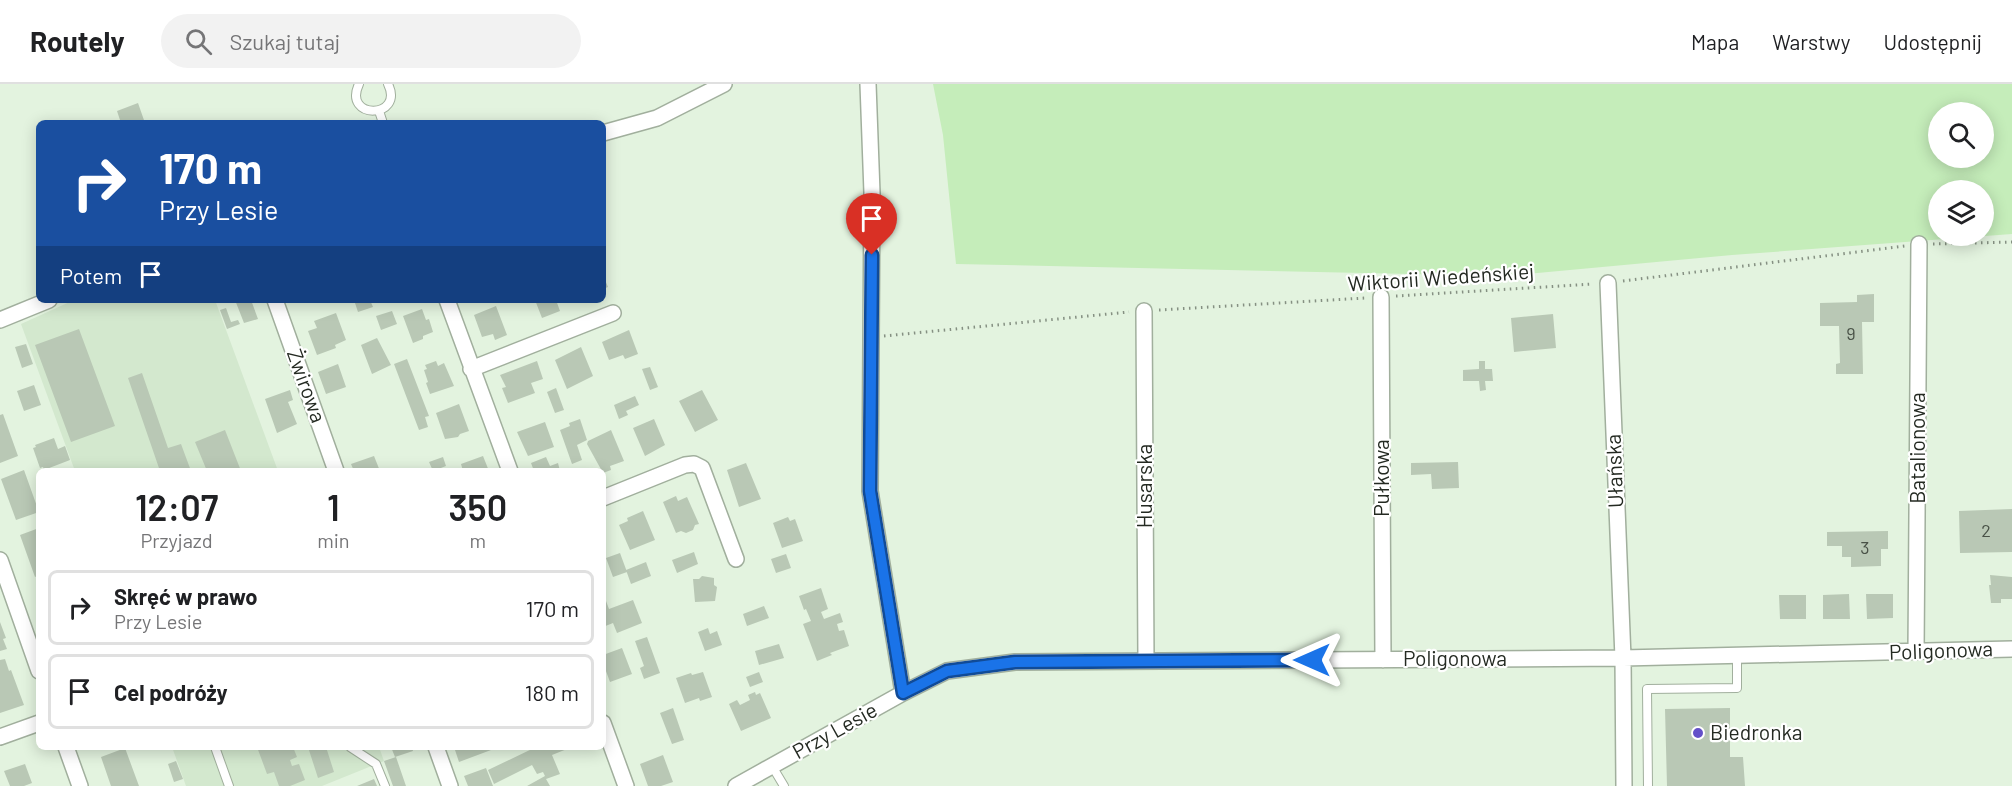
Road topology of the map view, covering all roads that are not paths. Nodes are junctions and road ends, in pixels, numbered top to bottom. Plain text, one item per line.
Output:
1 (359, 84) edge
2 (388, 84) edge
3 (724, 84) edge
4 (868, 84) edge
5 (379, 111) junction
6 (382, 120) edge
7 (606, 132) edge
8 (1919, 244) road end
9 (1608, 283) road end
10 (1381, 297) road end
11 (42, 303) edge
12 (276, 303) edge
13 (448, 303) edge
14 (1144, 311) road end
15 (613, 314) dead end
16 (0, 320) edge
17 (471, 369) junction
18 (335, 468) edge
19 (509, 468) edge
20 (606, 497) edge
21 (0, 560) edge
22 (736, 560) dead end
23 (2012, 649) edge
24 (1916, 652) junction
25 (1737, 656) junction
26 (1623, 658) junction
27 (1383, 660) junction
28 (1146, 661) junction
29 (36, 663) edge
30 (903, 693) junction
31 (36, 724) edge
32 (606, 731) edge
33 (0, 737) edge
34 (67, 750) edge
35 (216, 750) edge
36 (355, 750) edge
37 (437, 750) edge
38 (772, 766) junction
39 (80, 786) edge
40 (229, 786) edge
41 (385, 786) edge
42 (450, 786) edge
43 (626, 786) edge
44 (736, 786) edge
45 (784, 786) edge
46 (1624, 786) edge
47 (1648, 786) edge

1 - 5 lane
2 - 5 lane
3 - 7 street
4 - 30 street
5 - 6 lane
8 - 24 street, Batalionowa
9 - 26 street, Ułańska
10 - 27 street, Pułkowa
11 - 16 street
12 - 18 street, Żwirowa
13 - 17 street
14 - 28 street, Husarska
15 - 17 street
17 - 19 street
20 - 22 street
21 - 29 street
23 - 24 street, Poligonowa
24 - 25 street, Poligonowa
25 - 26 street, Poligonowa
25 - 47 lane
26 - 27 street, Poligonowa
26 - 46 street, Ułańska
27 - 28 street, Poligonowa
28 - 30 street, Poligonowa
30 - 38 street, Przy Lesie
31 - 33 street
32 - 43 street
34 - 39 street
35 - 40 lane
36 - 41 lane
37 - 42 street
38 - 44 street, Przy Lesie
38 - 45 lane

